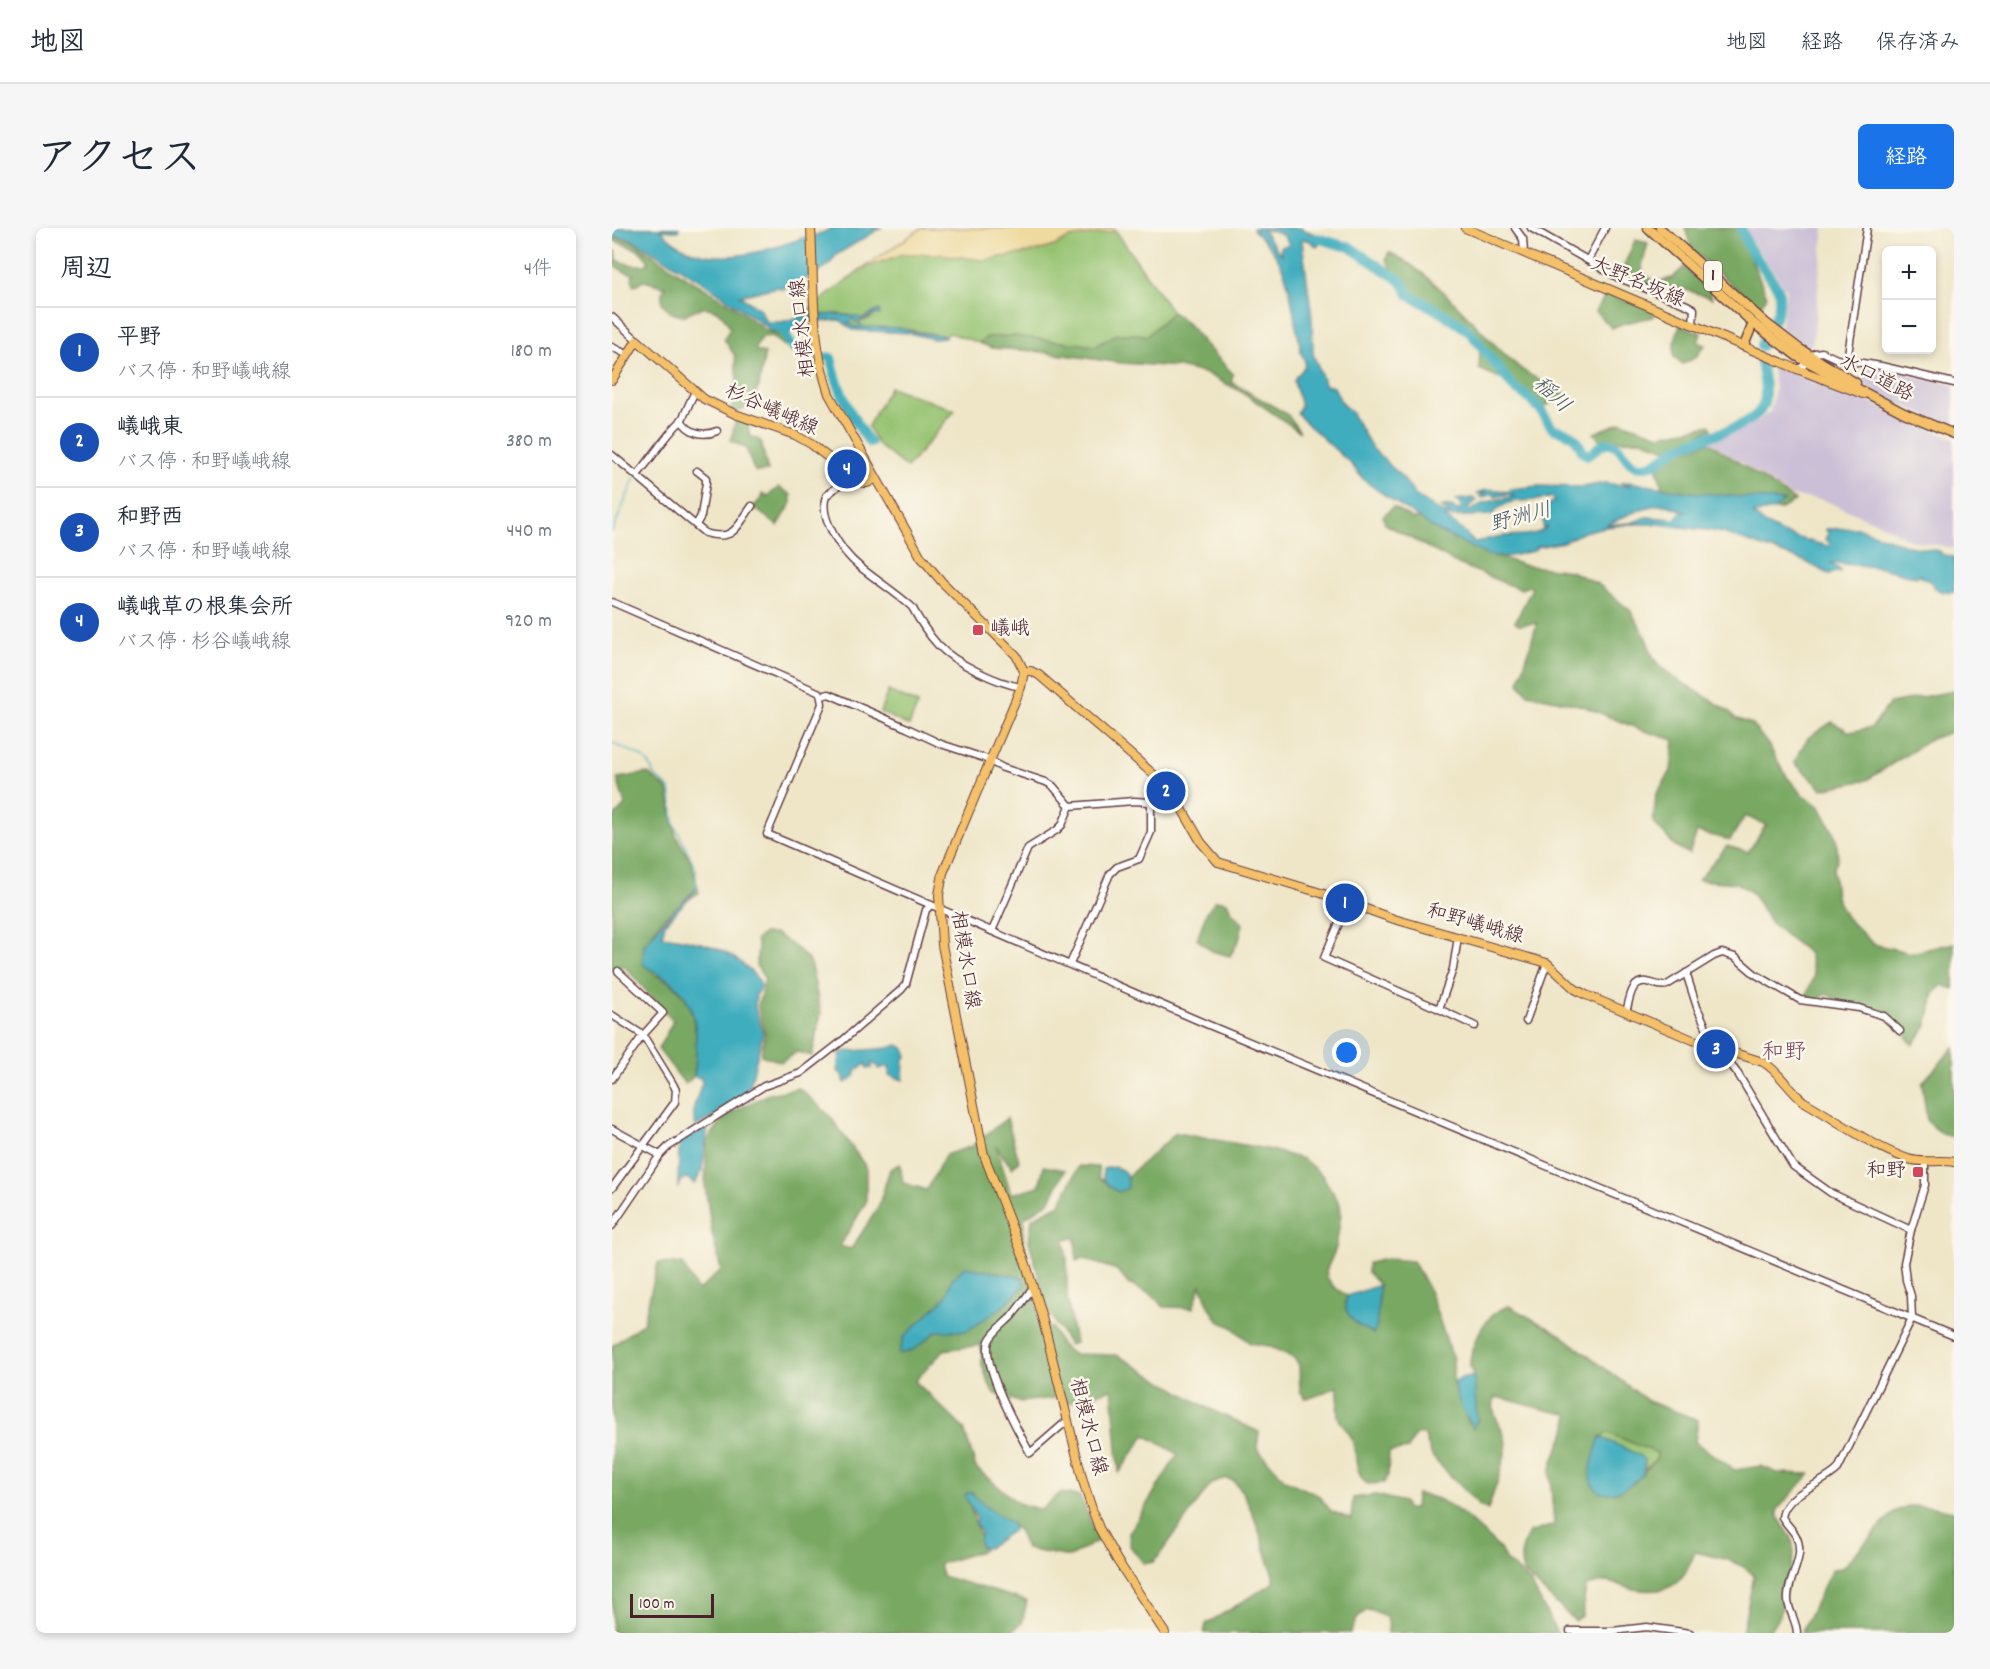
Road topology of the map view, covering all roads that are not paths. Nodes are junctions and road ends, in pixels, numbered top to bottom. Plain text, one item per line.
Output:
1 (811, 228) edge
2 (1465, 228) edge
3 (1515, 228) edge
4 (1531, 228) edge
5 (1605, 228) edge
6 (1648, 228) edge
7 (1660, 228) edge
8 (1867, 228) edge
9 (1524, 253) junction
10 (1588, 260) junction
11 (612, 317) edge
12 (1753, 323) junction
13 (1693, 325) junction
14 (1764, 327) junction
15 (637, 340) junction
16 (1744, 346) junction
17 (612, 347) edge
18 (626, 354) junction
19 (1813, 357) junction
20 (1847, 361) junction
21 (1797, 369) junction
22 (1823, 371) junction
23 (1839, 372) junction
24 (612, 380) edge
25 (1954, 383) edge
26 (695, 392) junction
27 (1873, 398) junction
28 (681, 420) junction
29 (1921, 420) junction
30 (717, 431) dead end
31 (1954, 434) edge
32 (612, 455) edge
33 (696, 471) dead end
34 (846, 471) junction
35 (637, 475) junction
36 (876, 478) junction
37 (752, 506) dead end
38 (696, 525) junction
39 (612, 602) edge
40 (1024, 671) junction
41 (1021, 687) junction
42 (822, 696) junction
43 (990, 762) junction
44 (1160, 780) junction
45 (1151, 802) junction
46 (1070, 806) junction
47 (1348, 902) junction
48 (935, 907) junction
49 (992, 931) junction
50 (1458, 937) junction
51 (1547, 963) junction
52 (1070, 964) junction
53 (618, 971) dead end
54 (1686, 973) junction
55 (1439, 1009) junction
56 (1626, 1012) junction
57 (612, 1015) edge
58 (1526, 1021) dead end
59 (1475, 1026) dead end
60 (1900, 1031) dead end
61 (643, 1035) junction
62 (1717, 1047) junction
63 (612, 1079) edge
64 (612, 1129) edge
65 (643, 1147) junction
66 (660, 1155) junction
67 (1925, 1161) junction
68 (1954, 1162) edge
69 (612, 1188) edge
70 (612, 1226) edge
71 (1911, 1230) junction
72 (1033, 1287) junction
73 (1912, 1318) junction
74 (1954, 1336) edge
75 (1068, 1420) junction
76 (1570, 1631) dead end
77 (1634, 1631) edge
78 (1165, 1633) edge
79 (1690, 1633) edge
80 (1797, 1633) edge

1 - 36 main road, 相模水口線
2 - 9 main road, 大野名坂線
3 - 9 street
4 - 10 street
5 - 10 street
6 - 12 highway, 水口道路 / 1
7 - 14 highway, 水口道路 / 1
8 - 20 street
9 - 13 main road, 大野名坂線
10 - 13 street
11 - 15 street
12 - 14 highway, 水口道路 / 1
12 - 16 highway
13 - 16 main road, 大野名坂線
14 - 19 highway, 水口道路 / 1
15 - 18 main road
15 - 26 main road, 杉谷嶬峨線
16 - 21 main road, 大野名坂線
17 - 18 street
18 - 24 main road
19 - 20 street
19 - 21 street
19 - 22 highway, 水口道路 / 1
19 - 23 highway, 水口道路 / 1
20 - 25 street
21 - 22 main road
21 - 27 main road, 大野名坂線
22 - 23 main road
22 - 27 highway, 水口道路 / 1
23 - 29 highway, 水口道路 / 1
26 - 28 street
26 - 34 main road, 杉谷嶬峨線
27 - 29 highway, 水口道路 / 1
28 - 30 street
28 - 35 street
29 - 31 highway, 1
32 - 35 street
33 - 38 street
34 - 36 main road, 杉谷嶬峨線
34 - 41 street
35 - 38 street
36 - 40 main road, 相模水口線
37 - 38 street
39 - 42 street
40 - 41 main road, 相模水口線
40 - 44 main road, 和野嶬峨線
41 - 43 main road, 相模水口線
42 - 43 street
42 - 48 street
43 - 46 street
43 - 48 main road, 相模水口線
44 - 45 street
44 - 47 main road, 和野嶬峨線
45 - 46 street
45 - 52 street
46 - 49 street
47 - 50 main road, 和野嶬峨線
47 - 55 street
48 - 49 street
48 - 66 street
48 - 72 main road, 相模水口線
49 - 52 street
50 - 51 main road, 和野嶬峨線
50 - 55 street
51 - 56 main road, 和野嶬峨線
51 - 58 street
52 - 73 street
53 - 61 street
54 - 56 street
54 - 60 street
54 - 62 street
55 - 59 street
56 - 62 main road, 和野嶬峨線
57 - 61 street
61 - 63 street
61 - 65 street
62 - 67 main road, 和野嶬峨線
62 - 71 street
64 - 65 street
65 - 66 street
65 - 69 street
66 - 70 street
67 - 68 main road, 和野嶬峨線
67 - 71 street
71 - 73 street
72 - 75 main road, 相模水口線
72 - 75 street
73 - 74 street
73 - 80 street
75 - 78 main road, 相模水口線
76 - 77 street
77 - 79 street

